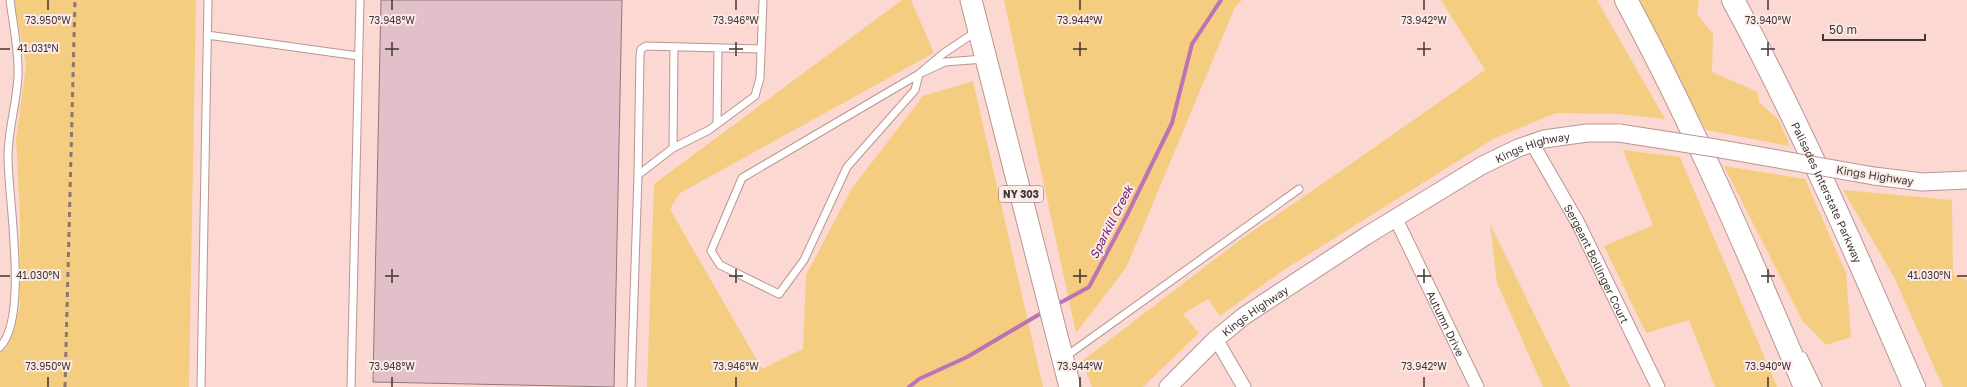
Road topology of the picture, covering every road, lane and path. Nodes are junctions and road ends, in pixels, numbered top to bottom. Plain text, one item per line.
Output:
1 (10, 0) edge
2 (208, 0) edge
3 (360, 0) edge
4 (763, 0) edge
5 (971, 0) edge
6 (1626, 0) edge
7 (1733, 0) edge
8 (978, 30) junction
9 (207, 35) junction
10 (674, 47) junction
11 (718, 48) junction
12 (761, 49) junction
13 (358, 56) junction
14 (986, 58) junction
15 (919, 74) junction
16 (718, 124) junction
17 (1532, 143) junction
18 (673, 148) junction
19 (638, 175) junction
20 (1967, 180) edge
21 (1299, 189) dead end
22 (1727, 204) junction
23 (1395, 217) junction
24 (1787, 324) dead end
25 (1216, 339) junction
26 (0, 347) edge
27 (1801, 352) dead end
28 (1063, 359) junction
29 (201, 387) edge
30 (351, 387) edge
31 (632, 387) edge
32 (1070, 387) edge
33 (1168, 387) edge
34 (1244, 387) edge
35 (1477, 387) edge
36 (1658, 387) edge
37 (1805, 387) edge
38 (1818, 387) edge
39 (1914, 387) edge

1 - 26 lane
2 - 9 lane
3 - 13 lane
4 - 12 lane
5 - 8 main road, NY 303
6 - 22 highway
7 - 39 highway, Palisades Interstate Parkway
8 - 14 main road, NY 303
8 - 15 lane
9 - 13 lane
9 - 29 lane
10 - 11 lane
10 - 18 lane
10 - 19 lane
11 - 12 lane
11 - 16 lane
12 - 16 lane
13 - 30 lane
14 - 15 lane
14 - 28 main road, NY 303
15 - 15 lane
16 - 18 lane
17 - 20 street, Kings Highway, bridge
17 - 23 street, Kings Highway
17 - 36 street, Sergeant Bollinger Court
18 - 19 lane
19 - 31 lane
21 - 28 lane
22 - 24 lane
22 - 37 highway
23 - 25 street, Kings Highway
23 - 35 street, Autumn Drive
25 - 33 street, Kings Highway
25 - 34 street
27 - 38 lane
28 - 32 main road, NY 303

